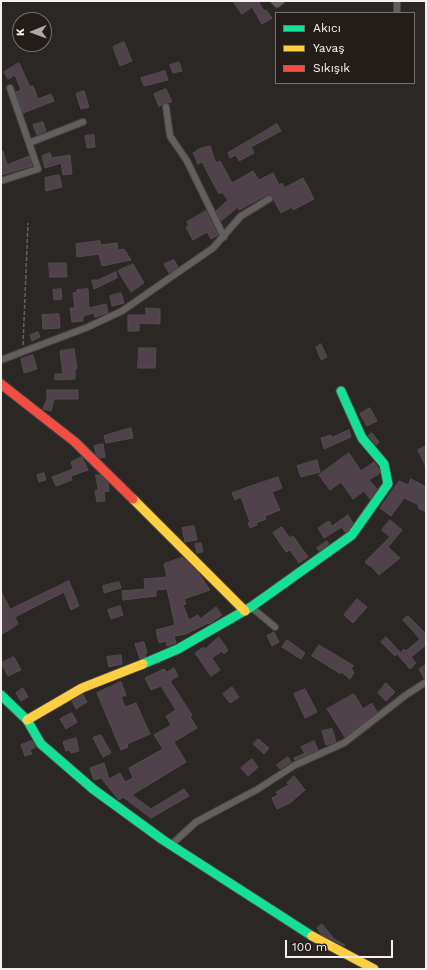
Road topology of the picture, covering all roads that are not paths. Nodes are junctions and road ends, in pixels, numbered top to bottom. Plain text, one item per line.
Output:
1 (274, 1) edge
2 (281, 1) edge
3 (397, 1) edge
4 (397, 12) edge
5 (10, 88) dead end
6 (166, 107) dead end
7 (83, 122) dead end
8 (29, 143) junction
9 (1, 181) edge
10 (269, 199) dead end
11 (224, 237) junction
12 (1, 360) edge
13 (1, 384) edge
14 (342, 391) dead end
15 (248, 609) junction
16 (275, 627) dead end
17 (426, 682) edge
18 (3, 699) edge
19 (27, 720) junction
20 (171, 845) junction
21 (374, 969) edge

1 - 2 street
3 - 4 street
5 - 8 street
6 - 11 street
7 - 8 street
8 - 9 street
10 - 11 street
11 - 12 street
13 - 15 street
14 - 15 street
15 - 16 street
15 - 19 street
17 - 20 street
18 - 19 street
19 - 20 street
20 - 21 street

